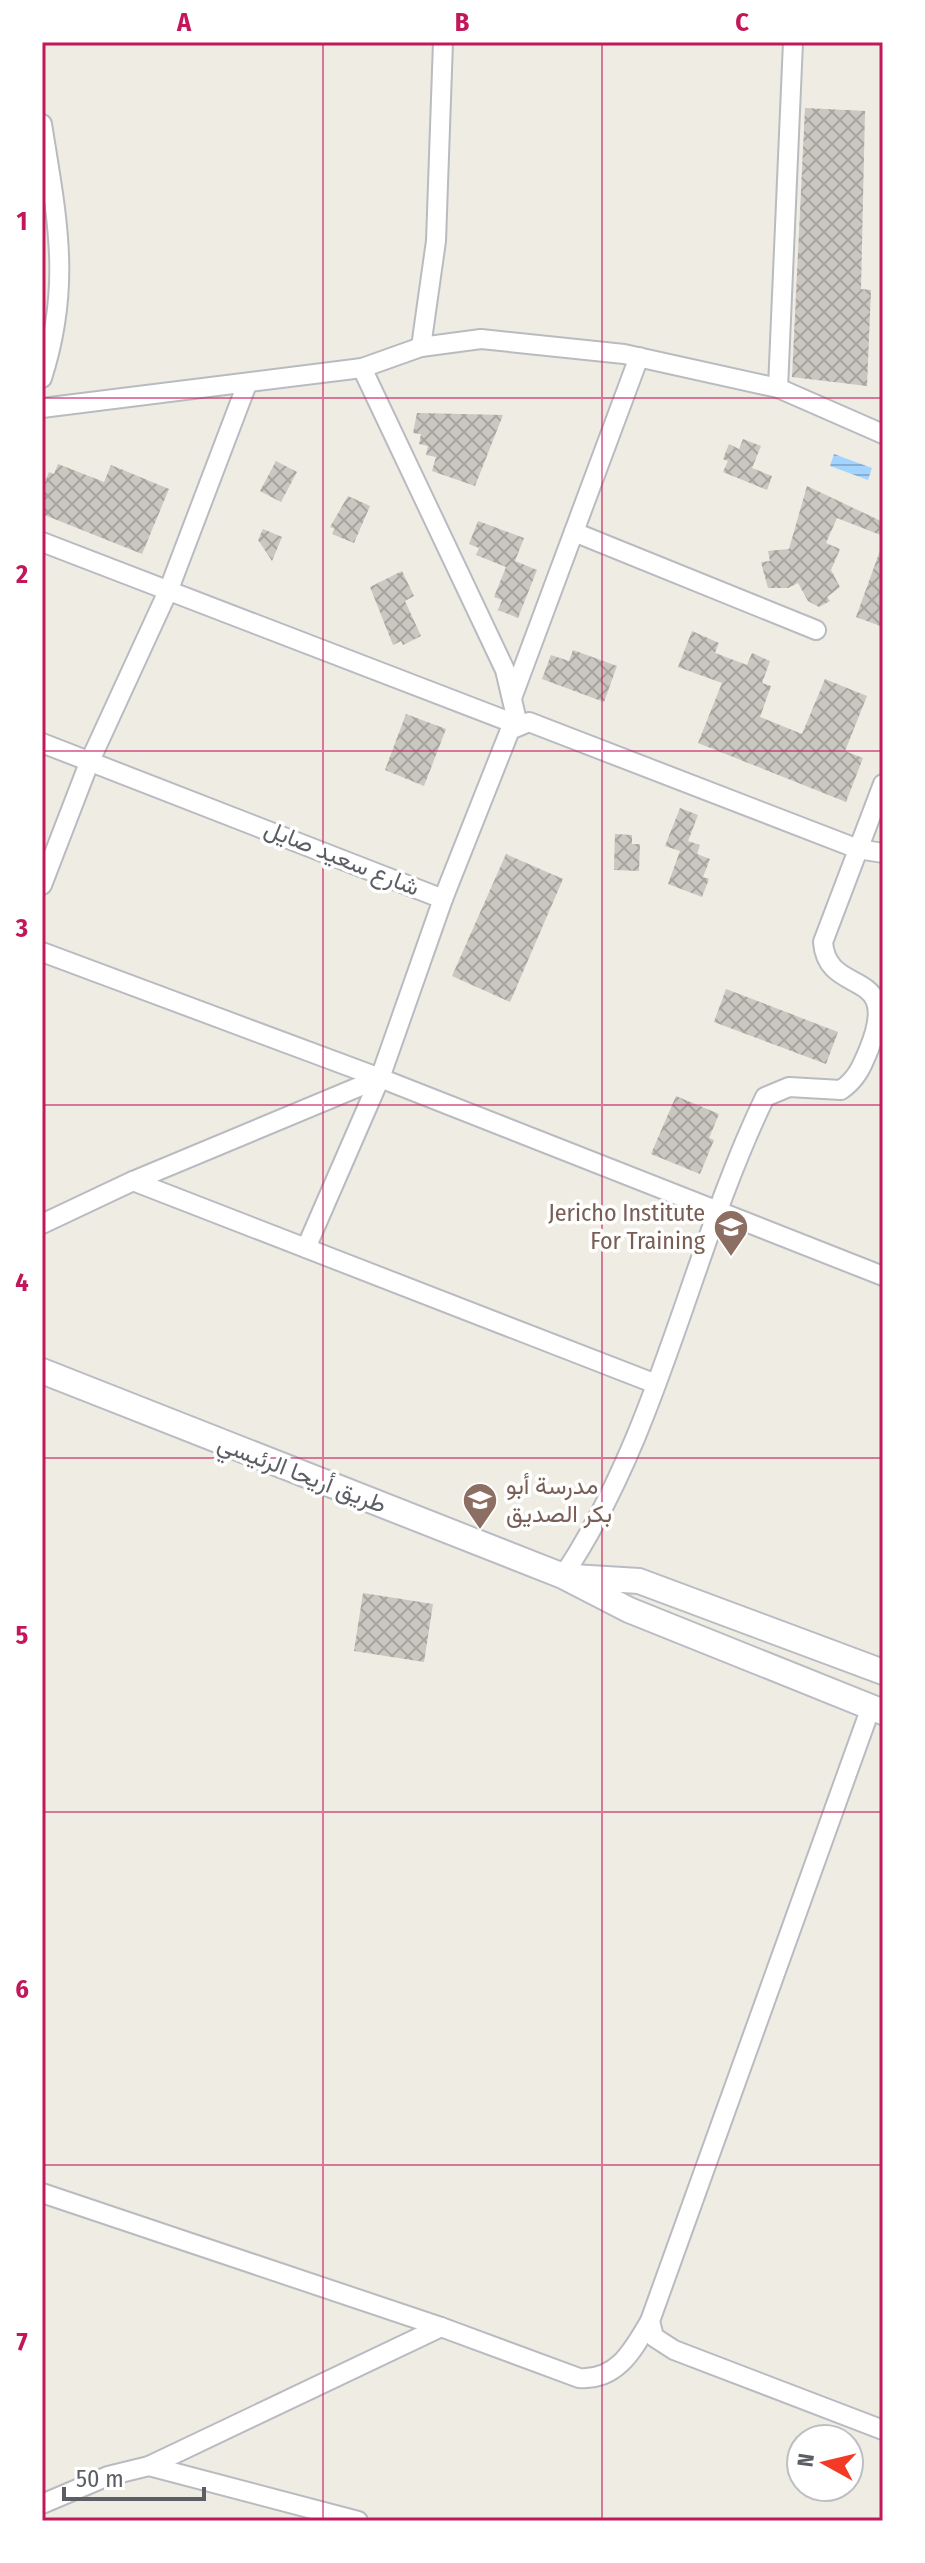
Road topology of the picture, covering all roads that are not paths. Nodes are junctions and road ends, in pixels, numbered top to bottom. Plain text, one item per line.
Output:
1 (443, 42) edge
2 (793, 42) edge
3 (42, 124) edge
4 (421, 347) junction
5 (639, 357) junction
6 (362, 368) junction
7 (42, 378) edge
8 (247, 384) junction
9 (778, 388) junction
10 (42, 408) edge
11 (883, 434) edge
12 (574, 532) junction
13 (42, 542) edge
14 (169, 589) junction
15 (816, 630) dead end
16 (512, 698) junction
17 (518, 725) junction
18 (42, 743) edge
19 (89, 763) junction
20 (883, 784) edge
21 (858, 849) junction
22 (883, 853) edge
23 (42, 885) edge
24 (443, 899) junction
25 (42, 952) edge
26 (380, 1078) junction
27 (133, 1181) junction
28 (718, 1210) junction
29 (42, 1224) edge
30 (306, 1248) junction
31 (883, 1276) edge
32 (42, 1371) edge
33 (42, 1384) edge
34 (656, 1384) junction
35 (156, 1416) junction
36 (563, 1576) junction
37 (883, 1672) edge
38 (877, 1709) edge
39 (42, 2193) edge
40 (650, 2321) junction
41 (441, 2327) junction
42 (883, 2430) edge
43 (149, 2466) junction
44 (42, 2504) edge
45 (358, 2521) edge

1 - 4 street
2 - 9 street
3 - 7 street
4 - 5 street
4 - 6 street
5 - 9 street
5 - 12 street
6 - 8 street
6 - 16 street
8 - 10 street
8 - 14 street
9 - 11 street
12 - 15 street
12 - 16 street
13 - 14 street
14 - 17 street
14 - 19 street
16 - 17 street
17 - 21 street
17 - 24 street
18 - 19 street, شارع سعيد صايل
19 - 23 street
19 - 24 street, شارع سعيد صايل
20 - 21 street
21 - 22 street
21 - 28 street
24 - 26 street, شارع سعيد صايل
25 - 26 street
26 - 27 street
26 - 28 street
26 - 30 street, شارع سعيد صايل
27 - 29 street
27 - 30 street
28 - 31 street
28 - 34 street
30 - 34 street
32 - 35 main road, طريق أريحا الرئيسي
33 - 35 main road
34 - 36 street
35 - 36 main road, طريق أريحا الرئيسي
36 - 37 main road, طريق أريحا الرئيسي
36 - 38 main road, طريق أريحا الرئيسي
38 - 40 street
39 - 41 street
40 - 41 street
40 - 42 street
41 - 43 street
43 - 44 street
43 - 45 street

